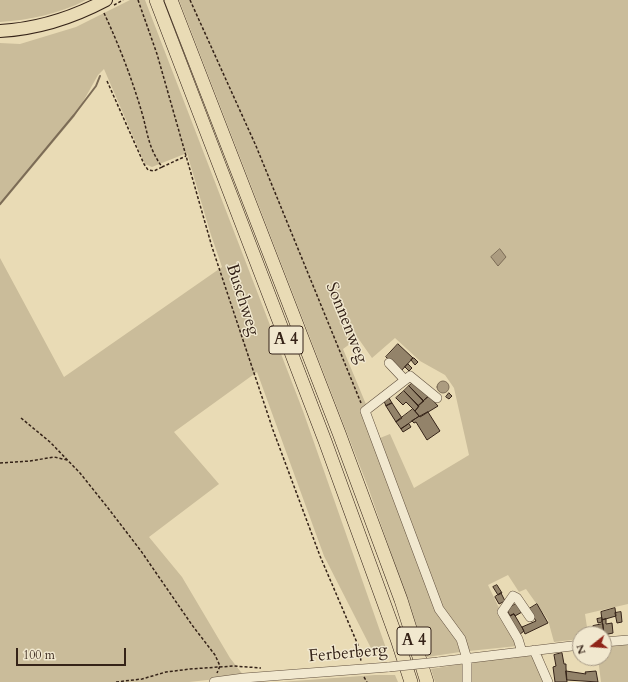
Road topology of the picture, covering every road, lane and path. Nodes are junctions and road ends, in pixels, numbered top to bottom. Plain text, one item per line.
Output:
1 (123, 0) edge
2 (138, 0) edge
3 (156, 0) edge
4 (171, 0) edge
5 (190, 0) edge
6 (118, 3) dead end
7 (104, 6) edge
8 (0, 31) edge
9 (107, 81) dead end
10 (186, 156) junction
11 (162, 167) junction
12 (389, 364) dead end
13 (405, 380) junction
14 (437, 398) dead end
15 (365, 411) junction
16 (21, 418) dead end
17 (67, 460) junction
18 (0, 463) edge
19 (530, 617) dead end
20 (628, 640) edge
21 (612, 641) edge
22 (572, 646) edge
23 (534, 650) junction
24 (522, 652) junction
25 (467, 659) junction
26 (220, 666) junction
27 (264, 668) dead end
28 (362, 669) junction
29 (214, 680) edge
30 (116, 682) edge
31 (411, 682) edge
32 (427, 682) edge
33 (467, 682) edge
34 (548, 682) edge

1 - 6 path
2 - 10 path, Buschweg
3 - 31 highway, A 4
4 - 32 highway, A 4
5 - 15 path, Sonnenweg
7 - 8 main road
7 - 11 path
9 - 11 path
10 - 11 path
10 - 28 path, Buschweg
12 - 13 street
13 - 14 street
13 - 15 street
15 - 25 street
16 - 17 path
17 - 18 path
17 - 26 path
19 - 24 street
20 - 21 street
22 - 23 street, Ferberberg
23 - 24 street, Ferberberg
23 - 34 street
24 - 25 street, Ferberberg
25 - 28 street, Ferberberg, bridge
25 - 33 street
26 - 27 path
26 - 29 path
26 - 30 path
28 - 29 street, Ferberberg

